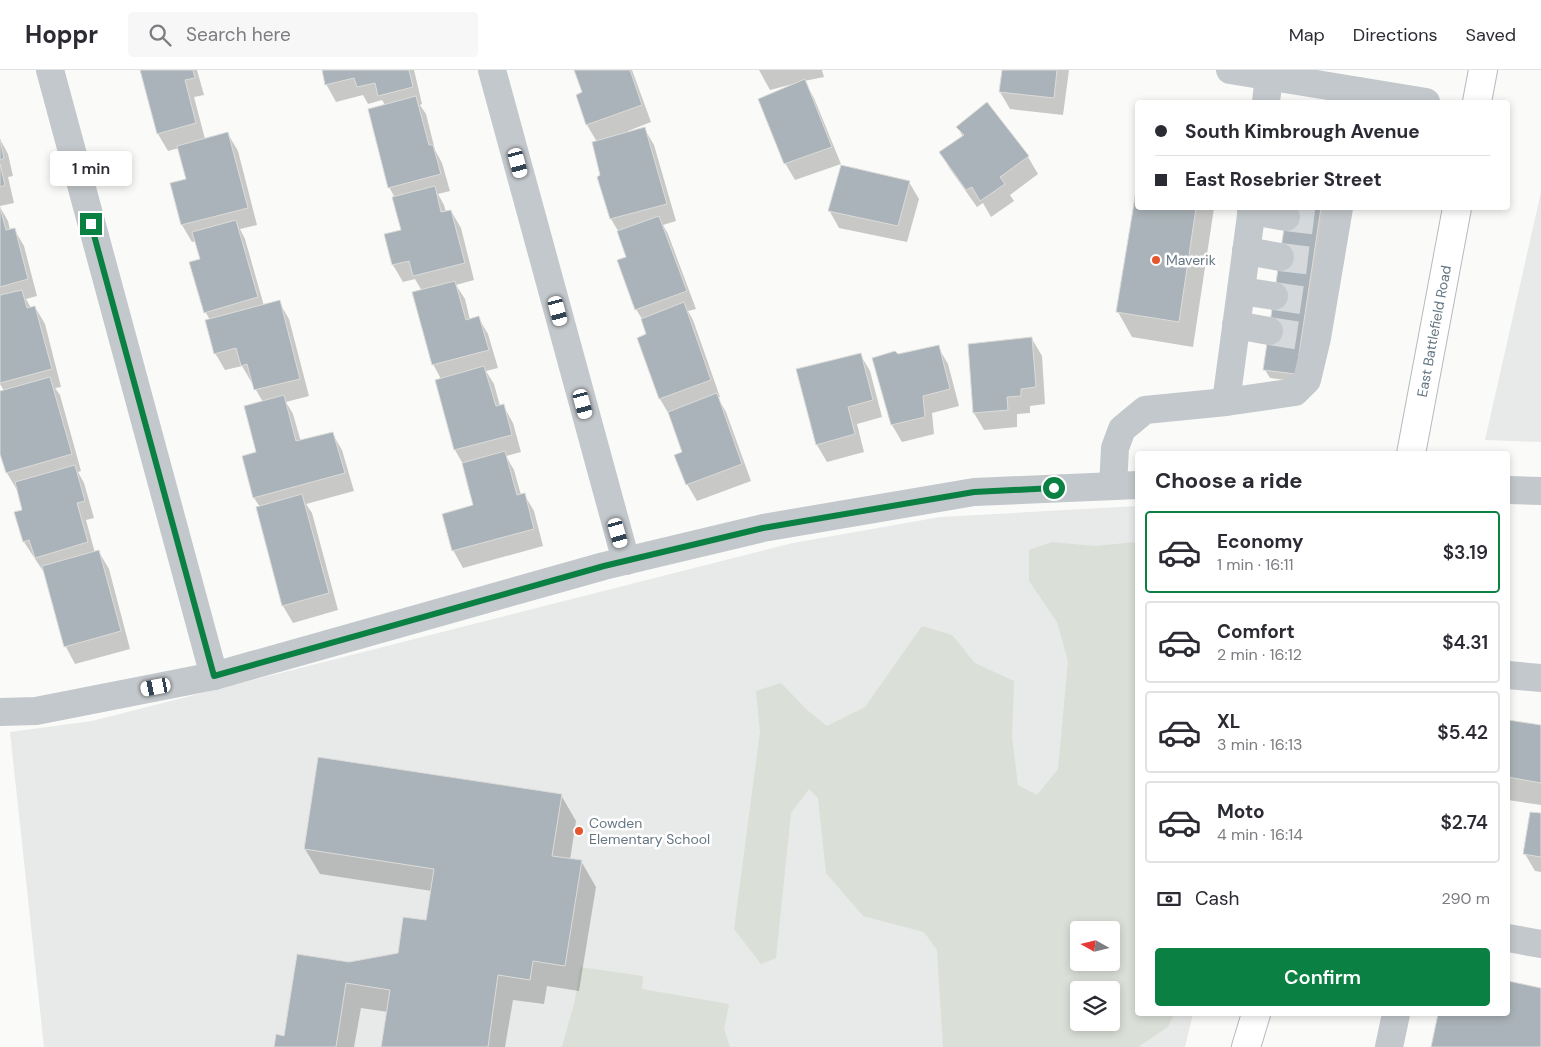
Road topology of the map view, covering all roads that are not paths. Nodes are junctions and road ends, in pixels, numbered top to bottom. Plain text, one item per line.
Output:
1 (50, 70) edge
2 (492, 70) edge
3 (1230, 70) edge
4 (1483, 70) edge
5 (1267, 89) edge
6 (1358, 97) edge
7 (1399, 100) edge
8 (1477, 100) edge
9 (1251, 210) edge
10 (1255, 210) edge
11 (1457, 210) edge
12 (1286, 217) tunnel mouth
13 (1332, 217) edge
14 (1246, 251) junction
15 (1280, 257) tunnel mouth
16 (1241, 291) junction
17 (1274, 296) tunnel mouth
18 (1236, 325) junction
19 (1269, 331) tunnel mouth
20 (1226, 402) junction
21 (1412, 451) edge
22 (1125, 486) edge
23 (1510, 490) edge
24 (1541, 491) edge
25 (626, 561) junction
26 (1510, 675) edge
27 (214, 676) junction
28 (1541, 678) edge
29 (0, 712) edge
30 (1510, 938) edge
31 (1541, 944) edge
32 (1255, 1016) edge
33 (1396, 1016) edge
34 (1246, 1047) edge
35 (1389, 1047) edge

1 - 27 street
2 - 25 street
3 - 5 street
4 - 8 main road
5 - 6 street
6 - 7 street
9 - 14 street
10 - 12 street
11 - 21 main road, East Battlefield Road
13 - 20 street
14 - 15 street
14 - 16 street
16 - 17 street
16 - 18 street
18 - 19 street
18 - 20 street
20 - 22 street
22 - 25 street
23 - 24 street
25 - 27 street
26 - 28 street
27 - 29 street
30 - 31 street
32 - 34 main road
33 - 35 street

